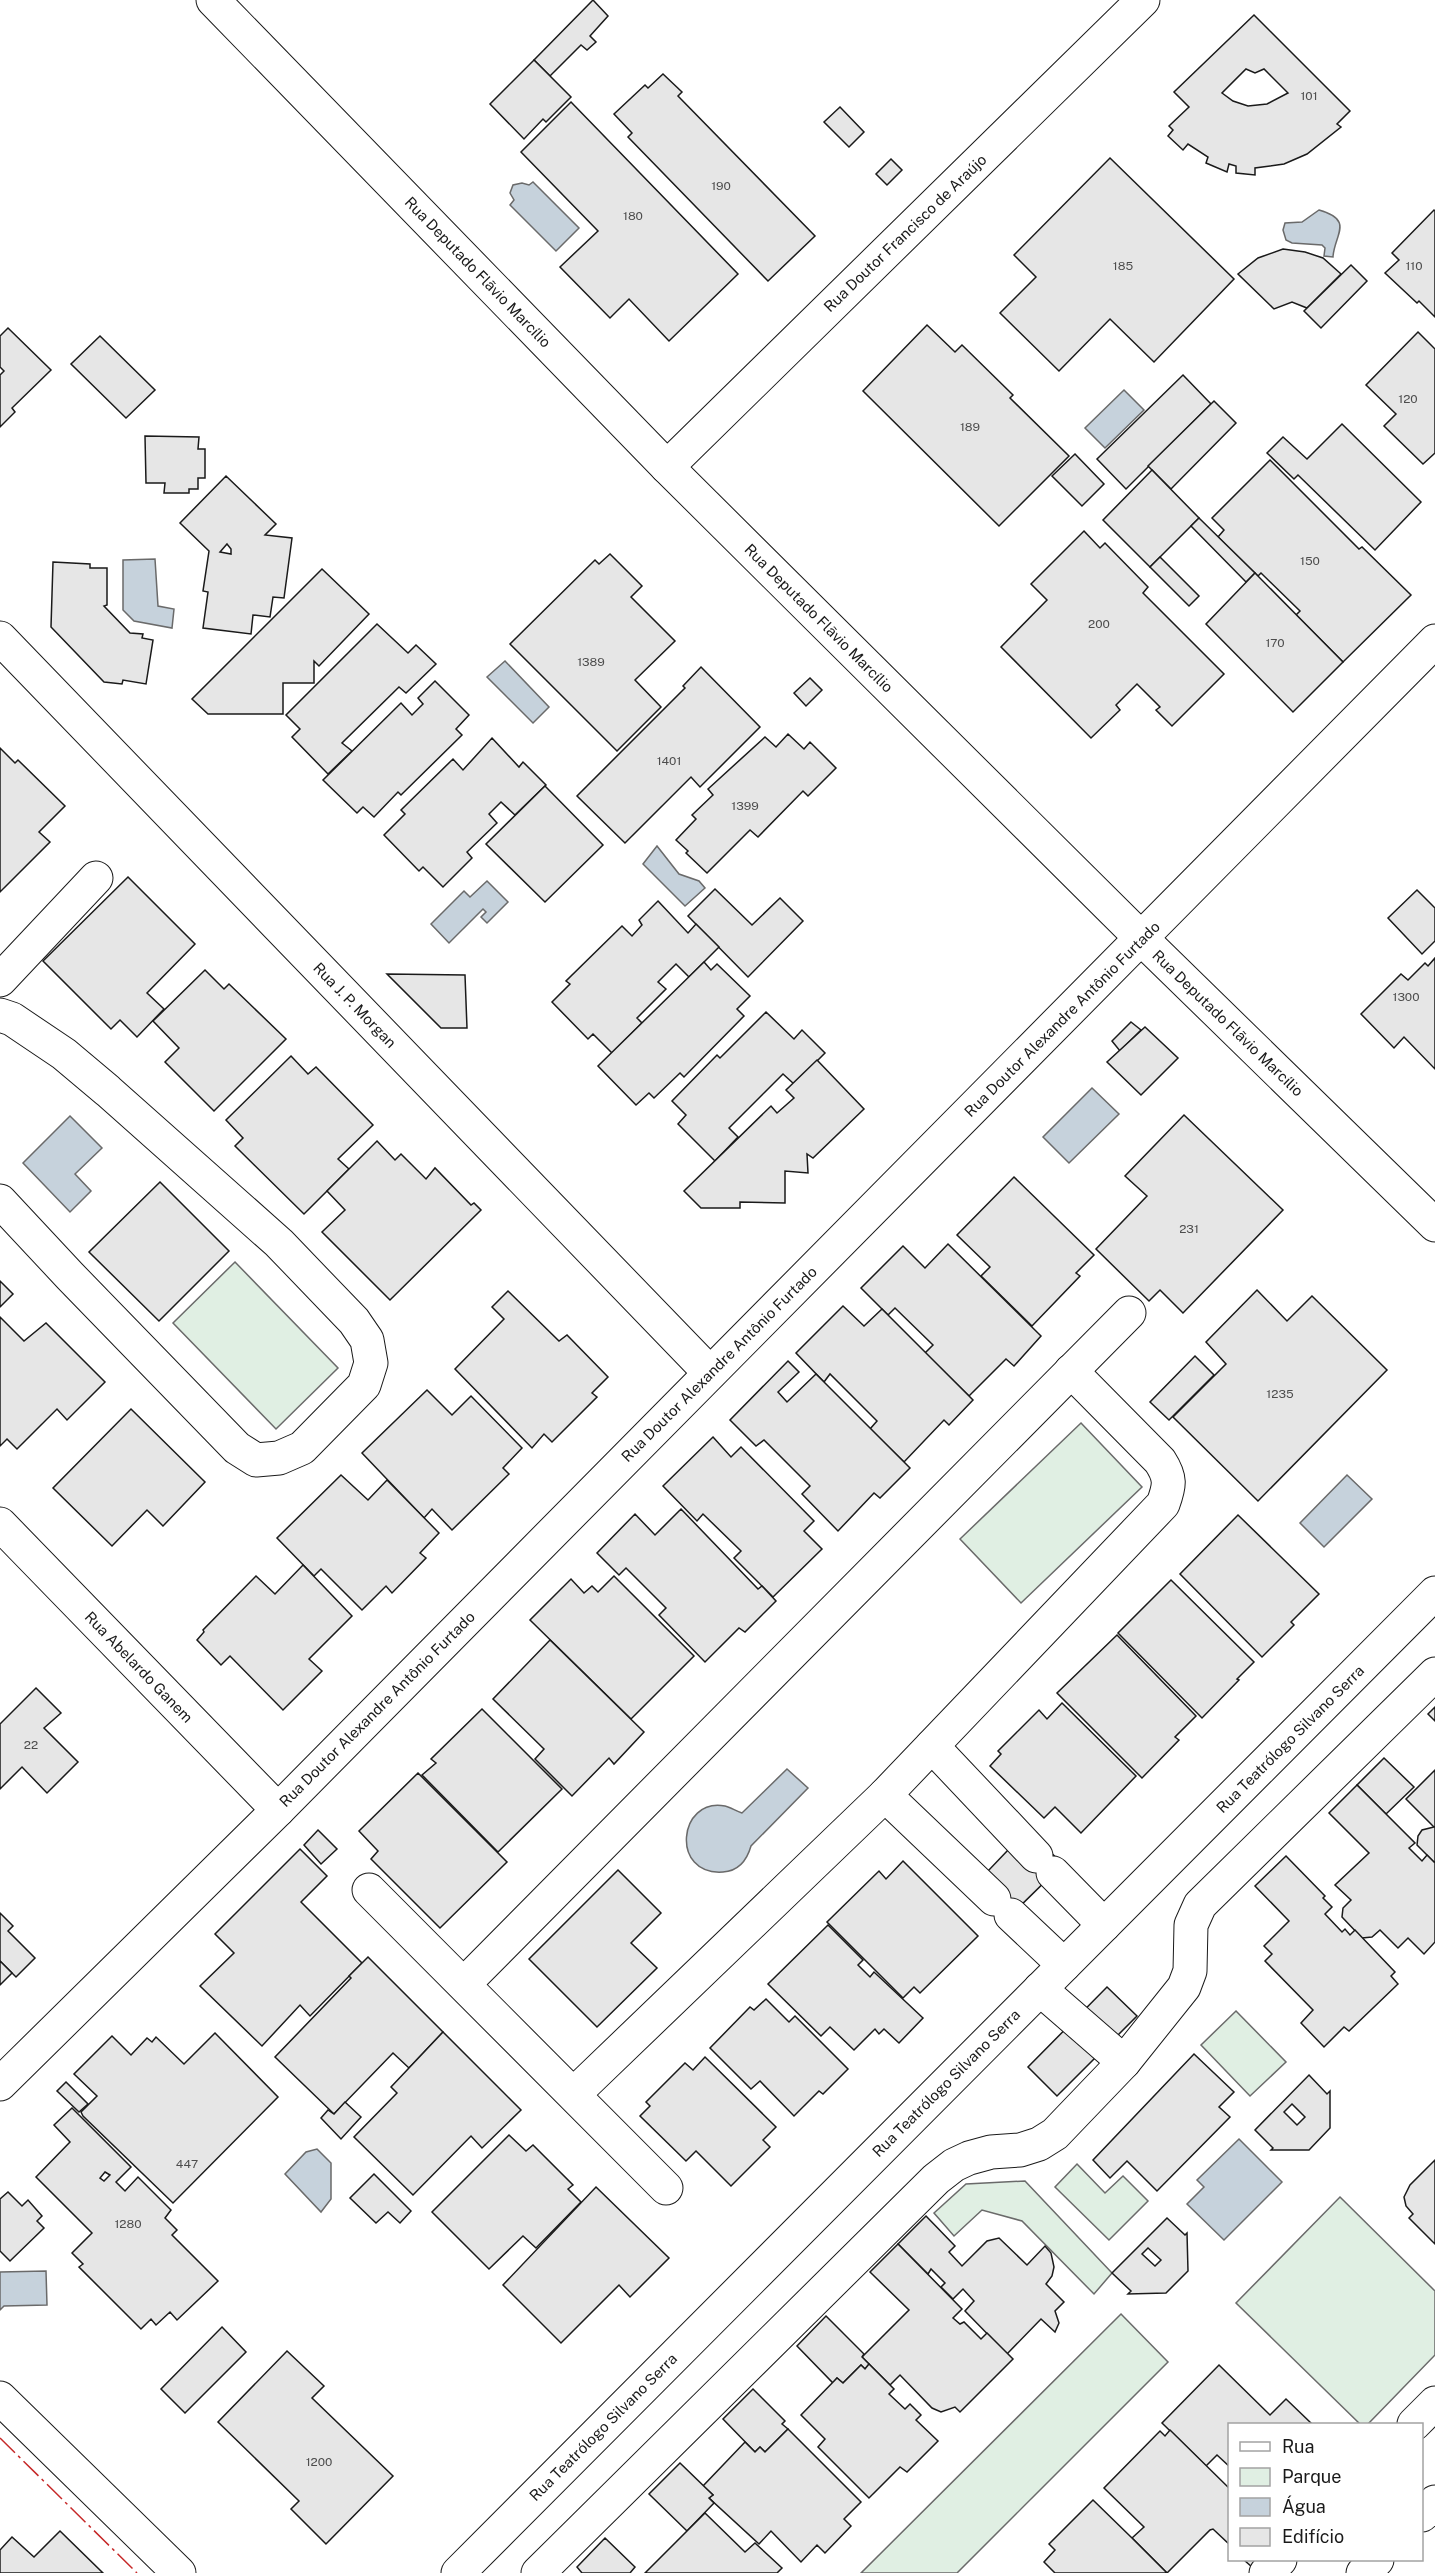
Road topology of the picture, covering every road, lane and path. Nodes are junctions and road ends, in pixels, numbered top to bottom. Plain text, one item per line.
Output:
1 (213, 0) edge
2 (1143, 0) edge
3 (667, 467) junction
4 (0, 638) edge
5 (1435, 641) edge
6 (96, 878) dead end
7 (1142, 939) junction
8 (0, 980) edge
9 (0, 1015) edge
10 (0, 1201) edge
11 (1435, 1225) edge
12 (1129, 1313) dead end
13 (1071, 1371) junction
14 (710, 1373) junction
15 (0, 1524) edge
16 (1435, 1593) edge
17 (1435, 1674) edge
18 (932, 1746) junction
19 (885, 1795) junction
20 (278, 1810) junction
21 (369, 1890) dead end
22 (1104, 1925) junction
23 (1064, 1965) junction
24 (464, 1984) junction
25 (1040, 1989) junction
26 (1124, 2062) junction
27 (0, 2084) edge
28 (574, 2094) junction
29 (666, 2188) dead end
30 (0, 2398) edge
31 (1435, 2403) edge
32 (1415, 2423) edge
33 (1435, 2502) edge
34 (1423, 2515) edge
35 (1278, 2561) edge
36 (1375, 2561) edge
37 (179, 2573) edge
38 (458, 2573) edge
39 (538, 2573) edge
40 (1266, 2573) edge
41 (1363, 2573) edge

1 - 3 street, Rua Deputado Flãvio Marcílio
2 - 3 street, Rua Doutor Francisco de Araújo
3 - 7 street, Rua Deputado Flãvio Marcílio
4 - 14 street, Rua J. P. Morgan
5 - 7 street, Rua Doutor Alexandre Antônio Furtado
6 - 8 street
7 - 11 street, Rua Deputado Flãvio Marcílio
7 - 14 street, Rua Doutor Alexandre Antônio Furtado
9 - 10 street
12 - 13 street
13 - 18 street
13 - 24 street
14 - 20 street, Rua Doutor Alexandre Antônio Furtado
15 - 20 street, Rua Abelardo Ganem
16 - 22 street, Rua Teatrólogo Silvano Serra
17 - 26 street
18 - 19 street
18 - 22 street
19 - 23 street
19 - 28 street
20 - 27 street, Rua Doutor Alexandre Antônio Furtado
21 - 24 street
22 - 23 street, Rua Teatrólogo Silvano Serra
23 - 25 street, Rua Teatrólogo Silvano Serra
24 - 28 street
25 - 26 street
25 - 38 street, Rua Teatrólogo Silvano Serra
26 - 39 street
28 - 29 street
30 - 37 street
31 - 32 street
33 - 34 street
35 - 40 street
36 - 41 street

